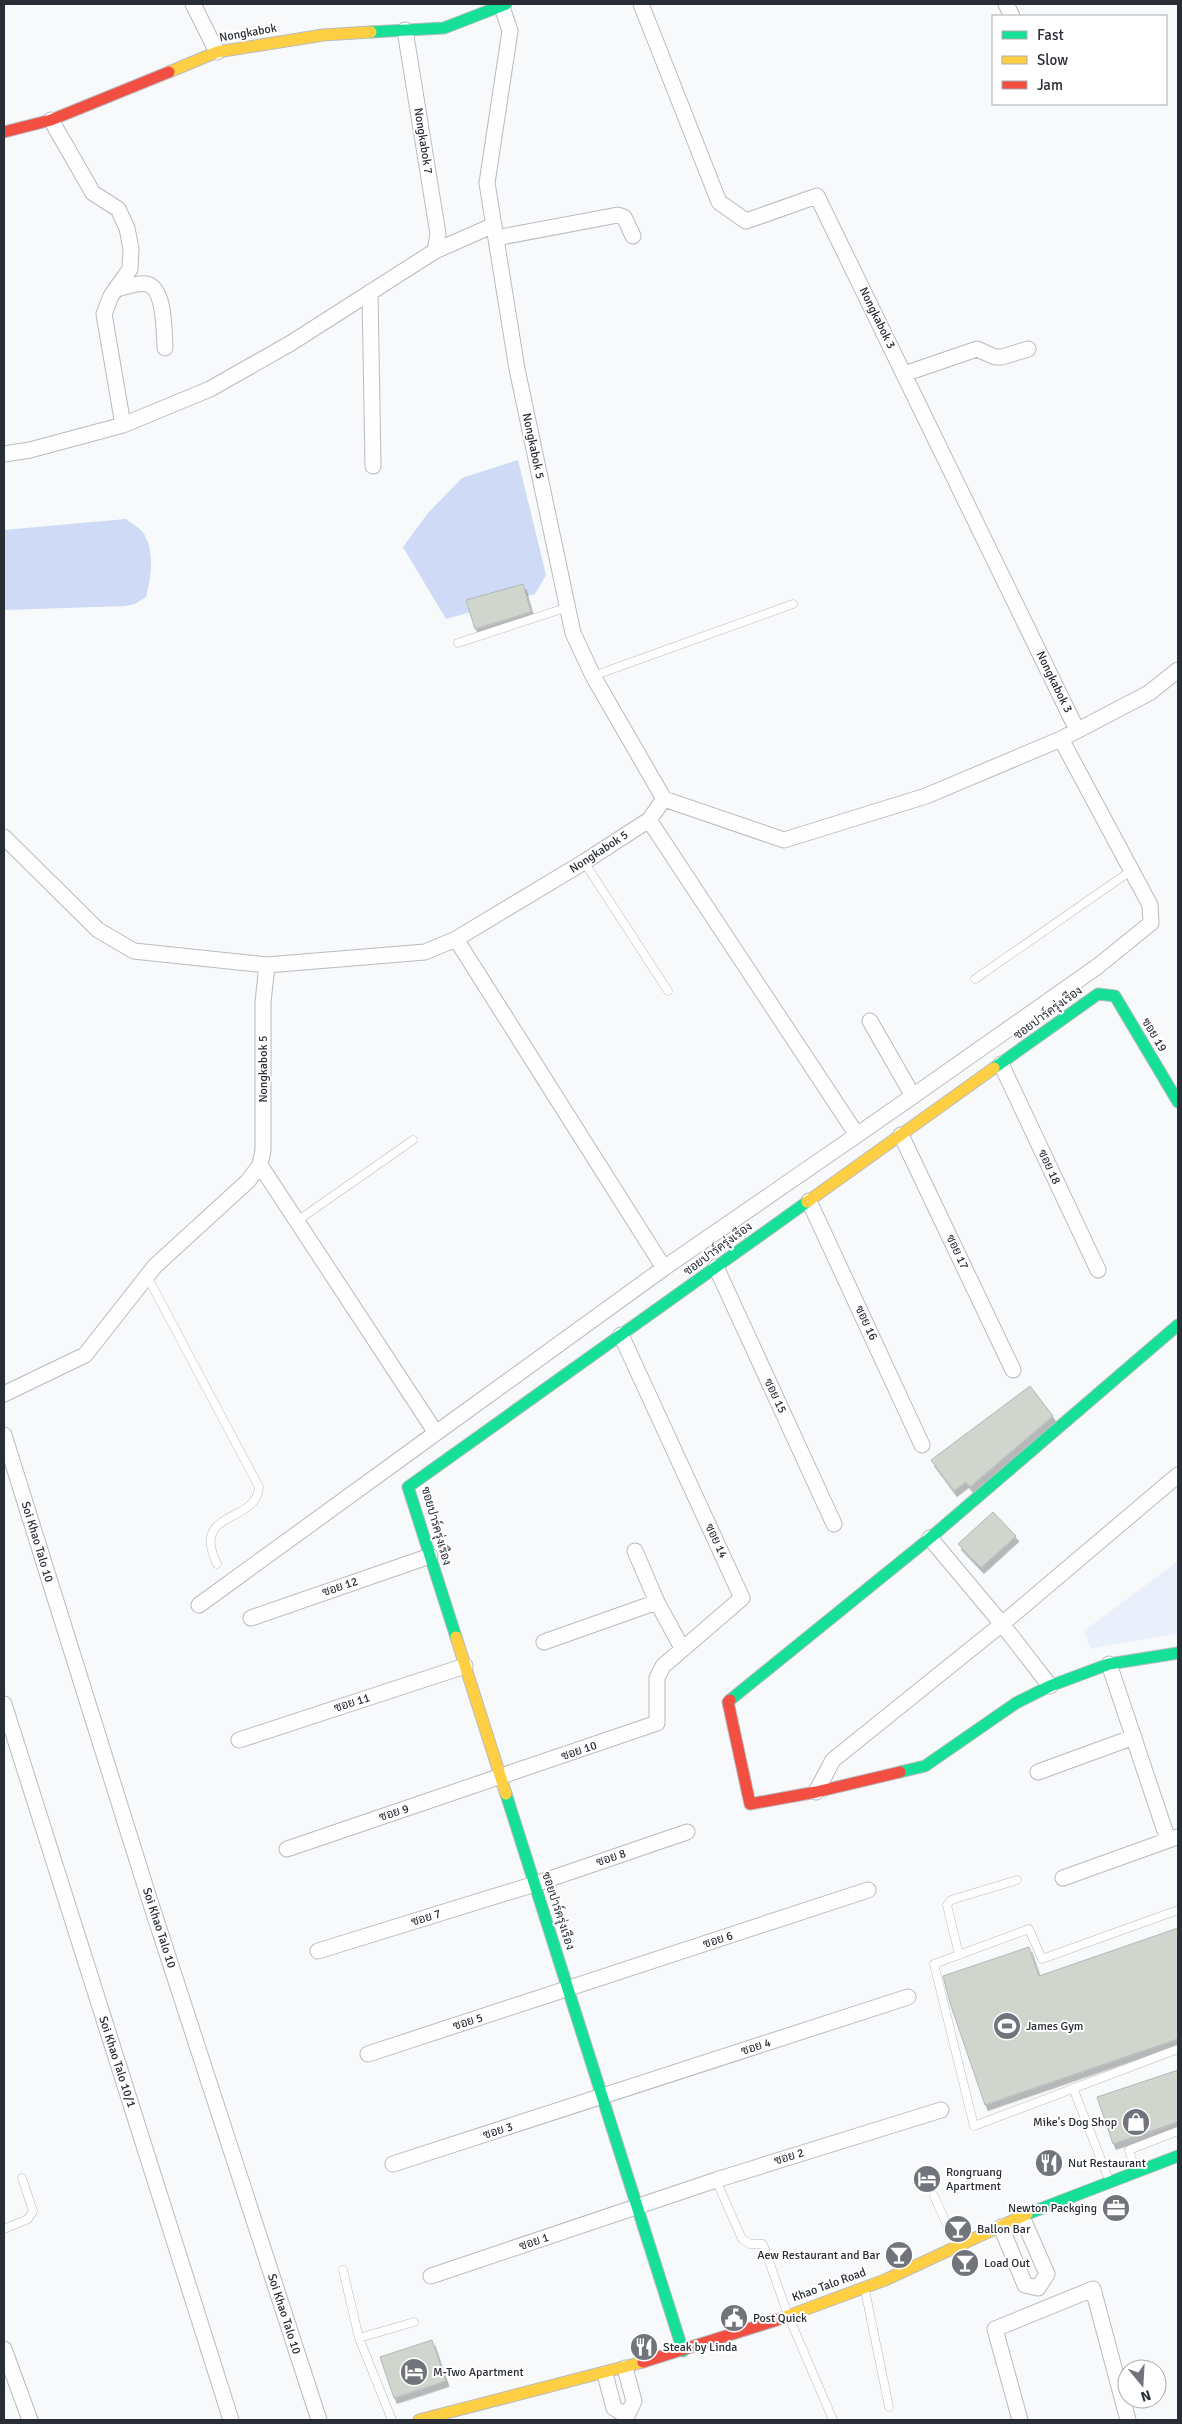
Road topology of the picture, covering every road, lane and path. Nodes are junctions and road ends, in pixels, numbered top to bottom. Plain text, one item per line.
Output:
1 (193, 4) edge
2 (641, 4) edge
3 (504, 6) edge
4 (406, 30) junction
5 (217, 52) junction
6 (51, 120) junction
7 (4, 132) edge
8 (495, 231) junction
9 (634, 236) dead end
10 (435, 251) junction
11 (116, 288) junction
12 (370, 292) junction
13 (165, 348) dead end
14 (1028, 349) dead end
15 (904, 374) junction
16 (123, 424) junction
17 (4, 454) edge
18 (372, 466) dead end
19 (793, 604) dead end
20 (568, 607) junction
21 (458, 643) dead end
22 (1178, 670) edge
23 (592, 676) junction
24 (1077, 730) junction
25 (1061, 739) junction
26 (664, 799) junction
27 (649, 820) junction
28 (4, 837) edge
29 (584, 862) junction
30 (1132, 870) junction
31 (456, 939) junction
32 (266, 964) junction
33 (976, 979) dead end
34 (668, 991) dead end
35 (1098, 994) joint
36 (870, 1021) dead end
37 (1001, 1064) junction
38 (913, 1096) junction
39 (1178, 1102) edge
40 (857, 1134) junction
41 (901, 1135) junction
42 (413, 1140) dead end
43 (260, 1165) junction
44 (809, 1200) junction
45 (297, 1222) junction
46 (716, 1267) junction
47 (664, 1268) junction
48 (1098, 1270) dead end
49 (148, 1278) junction
50 (1178, 1325) edge
51 (621, 1335) junction
52 (1013, 1370) dead end
53 (4, 1394) edge
54 (436, 1433) junction
55 (4, 1435) edge
56 (922, 1445) dead end
57 (1178, 1475) edge
58 (834, 1524) dead end
59 (930, 1538) junction
60 (635, 1551) dead end
61 (430, 1556) junction
62 (217, 1564) dead end
63 (657, 1602) junction
64 (199, 1605) dead end
65 (251, 1618) dead end
66 (1002, 1624) junction
67 (544, 1642) dead end
68 (682, 1648) junction
69 (1178, 1653) edge
70 (1109, 1664) junction
71 (465, 1666) junction
72 (1050, 1686) junction
73 (4, 1704) edge
74 (657, 1723) joint
75 (1134, 1737) junction
76 (239, 1740) dead end
77 (1038, 1772) dead end
78 (501, 1778) junction
79 (816, 1792) junction
80 (687, 1832) dead end
81 (1173, 1838) edge
82 (287, 1849) dead end
83 (1063, 1878) dead end
84 (1017, 1880) dead end
85 (535, 1884) junction
86 (868, 1890) dead end
87 (1178, 1910) edge
88 (318, 1951) dead end
89 (959, 1955) junction
90 (568, 1990) junction
91 (908, 1997) dead end
92 (1178, 2049) edge
93 (368, 2054) dead end
94 (1073, 2088) junction
95 (603, 2098) junction
96 (941, 2110) dead end
97 (1178, 2132) edge
98 (1178, 2156) edge
99 (393, 2164) dead end
100 (1136, 2171) junction
101 (22, 2178) dead end
102 (716, 2180) junction
103 (1109, 2180) junction
104 (934, 2196) dead end
105 (637, 2207) junction
106 (1022, 2217) junction
107 (1001, 2227) junction
108 (4, 2229) edge
109 (957, 2247) junction
110 (343, 2270) dead end
111 (431, 2276) dead end
112 (864, 2288) junction
113 (1038, 2288) junction
114 (1045, 2308) junction
115 (788, 2315) junction
116 (414, 2322) dead end
117 (359, 2338) junction
118 (4, 2349) edge
119 (683, 2351) junction
120 (625, 2368) junction
121 (605, 2374) junction
122 (889, 2407) dead end
123 (465, 2415) edge
124 (628, 2418) edge
125 (30, 2420) edge
126 (231, 2420) edge
127 (319, 2420) edge
128 (392, 2420) edge
129 (419, 2420) edge
130 (833, 2420) edge
131 (1020, 2420) edge
132 (1128, 2420) edge

1 - 5 street
2 - 15 street, Nongkabok 3
3 - 4 street, Nongkabok
3 - 8 street, Nongkabok 5
4 - 5 street, Nongkabok
4 - 10 street, Nongkabok 7
5 - 6 street, Nongkabok
6 - 7 street, Nongkabok
6 - 11 street
8 - 9 street
8 - 10 street
8 - 20 street, Nongkabok 5
10 - 12 street
11 - 13 street
11 - 16 street
12 - 16 street
12 - 18 street
14 - 15 street
15 - 24 street, Nongkabok 3
16 - 17 street
19 - 23 lane
20 - 21 lane
20 - 23 street, Nongkabok 5
22 - 24 street
23 - 26 street, Nongkabok 5
24 - 25 street
25 - 26 street
25 - 30 street
26 - 27 street, Nongkabok 5
27 - 29 street, Nongkabok 5
27 - 40 street
28 - 32 street
29 - 31 street, Nongkabok 5
29 - 34 lane
30 - 33 lane
30 - 38 street
31 - 32 street, Nongkabok 5
31 - 47 street
32 - 43 street, Nongkabok 5
35 - 37 street, ซอยปาร์ครุ่งเรือง
35 - 39 street, ซอย 19
36 - 38 street
37 - 41 street, ซอยปาร์ครุ่งเรือง
37 - 48 street, ซอย 18
38 - 40 street
40 - 47 street
41 - 44 street, ซอยปาร์ครุ่งเรือง
41 - 52 street, ซอย 17
42 - 45 lane
43 - 45 street
43 - 49 street
44 - 46 street, ซอยปาร์ครุ่งเรือง
44 - 56 street, ซอย 16
45 - 54 street
46 - 51 street, ซอยปาร์ครุ่งเรือง
46 - 58 street, ซอย 15
47 - 54 street
49 - 53 street
49 - 62 lane
50 - 59 street
51 - 61 street, ซอยปาร์ครุ่งเรือง
51 - 68 street, ซอย 14
54 - 64 street
55 - 127 street, Soi Khao Talo 10
57 - 66 street
59 - 66 street
59 - 79 street
60 - 63 street
61 - 65 street, ซอย 12
61 - 71 street, ซอยปาร์ครุ่งเรือง
63 - 67 street
63 - 68 street
66 - 72 street
66 - 79 street
68 - 74 street, ซอย 14
69 - 70 street
70 - 72 street
70 - 75 street
71 - 76 street, ซอย 11
71 - 78 street, ซอยปาร์ครุ่งเรือง
72 - 79 street
73 - 126 street, Soi Khao Talo 10/1
74 - 78 street, ซอย 10
75 - 77 street
75 - 81 street
78 - 82 street, ซอย 9
78 - 85 street, ซอยปาร์ครุ่งเรือง
80 - 85 street, ซอย 8
81 - 83 street
84 - 89 lane
85 - 88 street, ซอย 7
85 - 90 street, ซอยปาร์ครุ่งเรือง
86 - 90 street, ซอย 6
87 - 89 lane
89 - 94 lane
90 - 93 street, ซอย 5
90 - 95 street, ซอยปาร์ครุ่งเรือง
91 - 95 street, ซอย 4
92 - 94 lane
94 - 103 lane
95 - 99 street, ซอย 3
95 - 105 street, ซอยปาร์ครุ่งเรือง
96 - 102 street, ซอย 2
97 - 100 lane
98 - 100 street, Khao Talo Road
100 - 103 street, Khao Talo Road
101 - 108 lane
102 - 105 street, ซอย 2
102 - 115 lane
103 - 106 street, Khao Talo Road
104 - 109 lane
105 - 111 street, ซอย 1
105 - 119 street, ซอยปาร์ครุ่งเรือง
106 - 107 street, Khao Talo Road
106 - 113 street
107 - 109 street, Khao Talo Road
107 - 113 street
109 - 112 street, Khao Talo Road
110 - 117 lane
112 - 115 street, Khao Talo Road
112 - 122 lane
113 - 114 street
114 - 131 street
114 - 132 street
115 - 119 street, Khao Talo Road
115 - 130 lane
116 - 117 lane
117 - 128 lane
118 - 125 street
119 - 120 street, Khao Talo Road
120 - 121 street, Khao Talo Road
120 - 124 street
121 - 123 street, Khao Talo Road
121 - 124 street
123 - 129 street, Khao Talo Road

